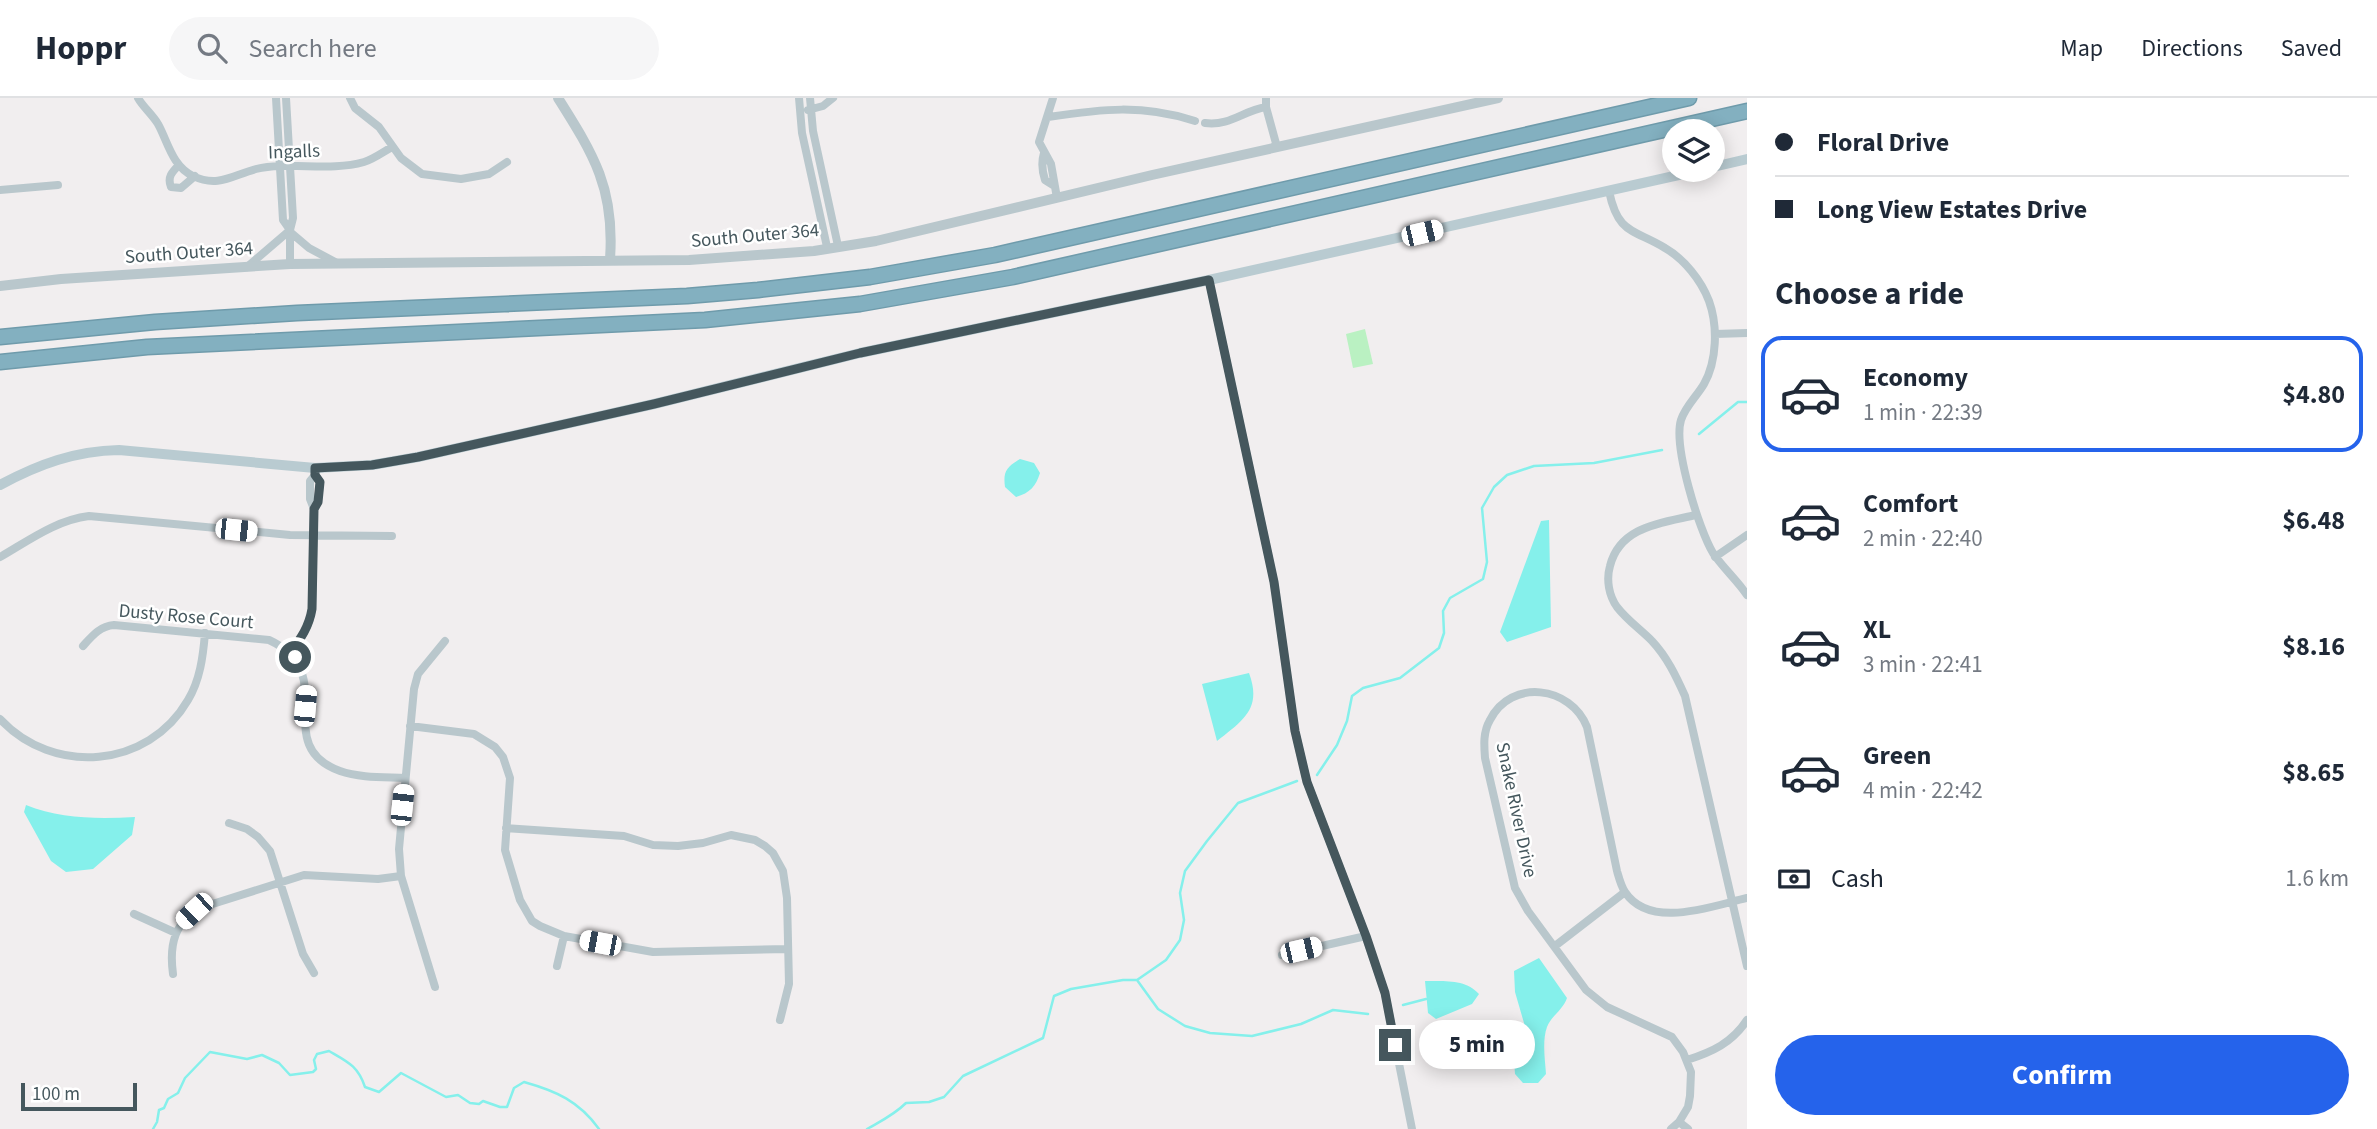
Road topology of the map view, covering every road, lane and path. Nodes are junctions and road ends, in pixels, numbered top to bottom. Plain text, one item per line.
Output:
1 (138, 98) edge
2 (276, 98) edge
3 (286, 98) edge
4 (350, 98) edge
5 (558, 98) edge
6 (799, 98) edge
7 (810, 98) edge
8 (832, 98) edge
9 (1053, 98) edge
10 (1498, 98) edge
11 (1689, 98) edge
12 (1266, 102) edge
13 (811, 110) junction
14 (800, 111) junction
15 (1747, 111) edge
16 (1048, 117) junction
17 (1195, 121) dead end
18 (1205, 124) dead end
19 (392, 147) junction
20 (1277, 147) junction
21 (1747, 159) edge
22 (507, 162) dead end
23 (1725, 164) edge
24 (179, 165) junction
25 (292, 167) junction
26 (281, 168) junction
27 (195, 176) junction
28 (1662, 179) edge
29 (58, 186) dead end
30 (0, 190) edge
31 (1609, 191) junction
32 (1056, 198) junction
33 (289, 231) junction
34 (838, 246) junction
35 (827, 247) junction
36 (610, 259) junction
37 (337, 263) junction
38 (290, 264) junction
39 (247, 267) junction
40 (1209, 280) junction
41 (0, 286) edge
42 (1747, 333) edge
43 (1715, 334) junction
44 (0, 337) edge
45 (0, 362) edge
46 (315, 472) junction
47 (0, 485) edge
48 (1696, 515) junction
49 (1747, 535) edge
50 (392, 536) dead end
51 (313, 537) junction
52 (1716, 556) junction
53 (0, 557) edge
54 (1747, 595) edge
55 (205, 633) junction
56 (445, 640) dead end
57 (83, 646) dead end
58 (290, 653) junction
59 (0, 719) edge
60 (410, 726) junction
61 (405, 778) junction
62 (229, 823) dead end
63 (506, 828) junction
64 (401, 876) junction
65 (280, 882) junction
66 (1625, 892) junction
67 (1747, 898) edge
68 (1732, 901) junction
69 (134, 914) dead end
70 (176, 933) junction
71 (564, 936) junction
72 (1366, 936) junction
73 (1555, 946) junction
74 (788, 949) junction
75 (1282, 955) dead end
76 (557, 966) dead end
77 (1747, 966) edge
78 (314, 973) dead end
79 (173, 974) dead end
80 (435, 987) dead end
81 (780, 1020) dead end
82 (1747, 1020) edge
83 (1687, 1060) junction
84 (1679, 1122) junction
85 (1412, 1129) edge
86 (1671, 1129) edge
87 (1688, 1129) edge

1 - 24 street, Ingalls
2 - 26 street
3 - 25 street
4 - 19 street
5 - 36 street
6 - 14 street
7 - 13 street
8 - 13 street
9 - 16 street
10 - 20 street, South Outer 364
11 - 44 highway
12 - 18 street
12 - 20 street
13 - 14 street
13 - 34 street
14 - 35 street
15 - 45 highway
16 - 17 street
16 - 32 street
19 - 22 street
19 - 25 street, Ingalls
20 - 32 street, South Outer 364
21 - 23 main road
24 - 27 street, Ingalls
24 - 27 street, Ingalls
25 - 26 street, Ingalls
25 - 33 street
26 - 27 street, Ingalls
26 - 33 street
28 - 31 main road
29 - 30 street
31 - 40 main road
31 - 43 street
32 - 34 street, South Outer 364
33 - 37 street
33 - 38 street
33 - 39 street
34 - 35 street, South Outer 364
35 - 36 street, South Outer 364
36 - 37 street, South Outer 364
37 - 38 street, South Outer 364
38 - 39 street, South Outer 364
39 - 41 street, South Outer 364
40 - 46 main road
40 - 72 street
42 - 43 street
43 - 48 street
46 - 47 main road
46 - 51 street
48 - 52 street
48 - 68 street
49 - 52 street
50 - 51 street
51 - 53 street
51 - 58 street
52 - 54 street
55 - 57 street, Dusty Rose Court
55 - 58 street, Dusty Rose Court
55 - 59 street
56 - 60 street
58 - 61 street
60 - 61 street
60 - 63 street
61 - 64 street
62 - 65 street
63 - 71 street
63 - 74 street
64 - 65 street
64 - 80 street
65 - 70 street
65 - 78 street
66 - 68 street
66 - 73 street
66 - 73 street, Snake River Drive
67 - 68 street
68 - 77 street
69 - 70 street
70 - 79 street
71 - 74 street
71 - 76 street
72 - 75 street
72 - 85 street
73 - 83 street, Snake River Drive
74 - 81 street
82 - 83 street
83 - 84 street
84 - 86 street
84 - 87 street

